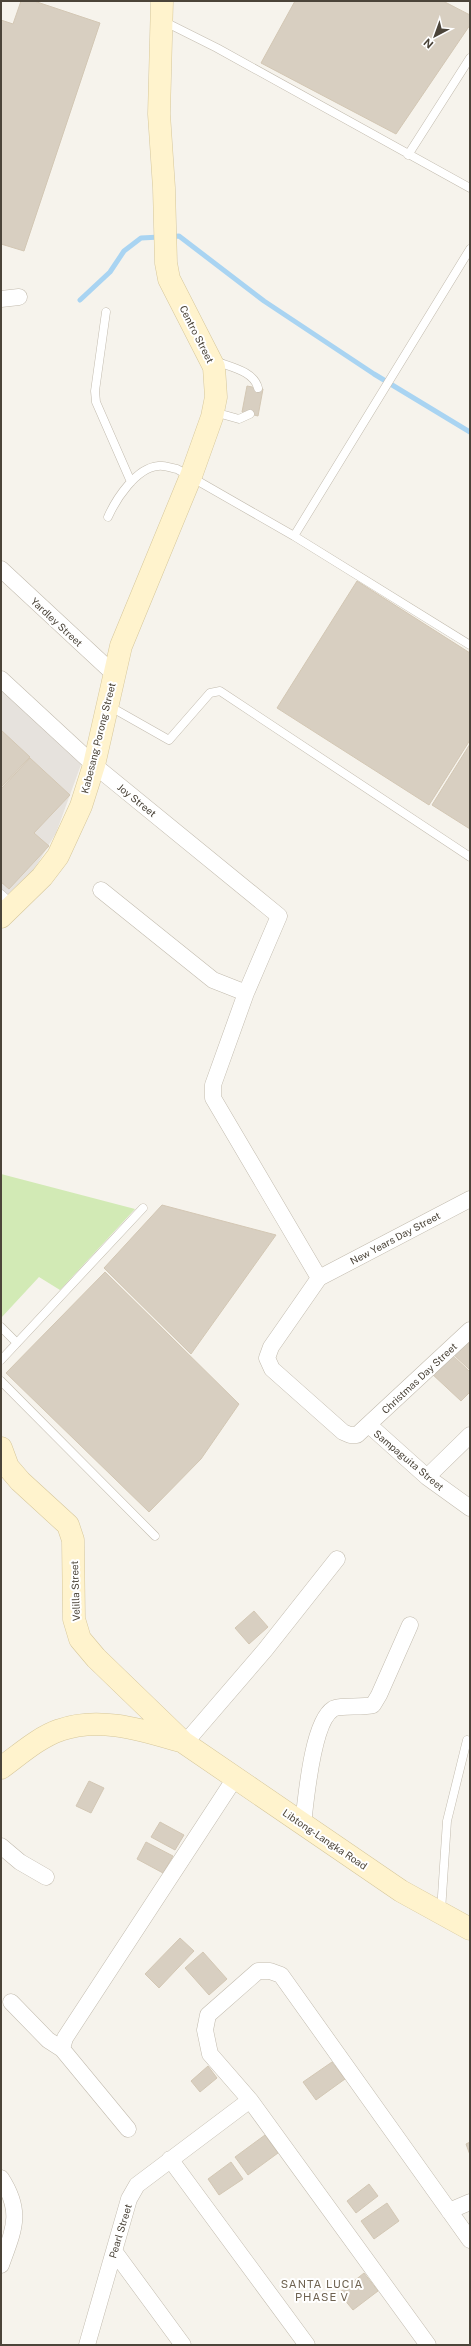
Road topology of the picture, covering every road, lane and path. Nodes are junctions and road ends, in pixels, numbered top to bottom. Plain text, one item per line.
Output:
1 (161, 10) edge
2 (470, 58) edge
3 (408, 155) junction
4 (470, 188) edge
5 (470, 249) edge
6 (18, 297) dead end
7 (1, 299) edge
8 (106, 312) dead end
9 (209, 358) junction
10 (258, 388) dead end
11 (213, 412) junction
12 (250, 414) dead end
13 (191, 476) junction
14 (131, 482) junction
15 (108, 517) dead end
16 (294, 536) junction
17 (1, 569) edge
18 (470, 645) edge
19 (114, 674) junction
20 (1, 679) edge
21 (107, 705) junction
22 (94, 765) junction
23 (470, 857) edge
24 (101, 890) dead end
25 (5, 906) edge
26 (246, 993) junction
27 (470, 1198) edge
28 (143, 1208) dead end
29 (319, 1278) junction
30 (1, 1327) edge
31 (470, 1330) edge
32 (17, 1343) junction
33 (1, 1360) edge
34 (1, 1381) edge
35 (369, 1425) junction
36 (470, 1435) edge
37 (1, 1448) edge
38 (427, 1478) junction
39 (470, 1508) edge
40 (155, 1536) dead end
41 (337, 1559) dead end
42 (410, 1625) dead end
43 (467, 1740) dead end
44 (184, 1742) junction
45 (1, 1768) edge
46 (235, 1778) junction
47 (303, 1824) junction
48 (1, 1846) edge
49 (46, 1877) dead end
50 (441, 1914) junction
51 (470, 1929) edge
52 (12, 2002) dead end
53 (62, 2049) junction
54 (250, 2100) junction
55 (128, 2129) dead end
56 (170, 2159) junction
57 (1, 2178) edge
58 (470, 2202) edge
59 (449, 2211) junction
60 (470, 2240) edge
61 (114, 2251) junction
62 (1, 2265) edge
63 (87, 2345) edge
64 (183, 2345) edge
65 (307, 2345) edge
66 (428, 2345) edge

1 - 3 lane
1 - 9 main road, Centro Street
2 - 3 lane
3 - 4 lane
5 - 16 lane
6 - 7 street
8 - 14 lane
9 - 10 lane
9 - 11 main road, Centro Street
11 - 12 lane
11 - 13 main road, Centro Street
13 - 14 lane
13 - 16 lane
13 - 19 main road, Centro Street
14 - 15 lane
16 - 18 lane
17 - 19 street, Yardley Street
19 - 21 main road, Kabesang Porong Street
20 - 22 street, Joy Street
21 - 22 main road, Kabesang Porong Street
21 - 23 lane
22 - 25 main road, Kabesang Porong Street
22 - 26 street, Joy Street
24 - 26 street
26 - 29 street
27 - 29 street, New Years Day Street
28 - 32 lane
29 - 35 street, Christmas Day Street
30 - 32 lane
31 - 35 street, Christmas Day Street
32 - 33 lane
34 - 40 lane
35 - 38 street, Sampaguita Street
36 - 38 street
37 - 44 main road, Velilla Street
38 - 39 street, Sampaguita Street
41 - 44 street
42 - 47 street
43 - 50 lane
44 - 45 main road
44 - 46 main road, Libtong-Langka Road
46 - 47 main road, Libtong-Langka Road
46 - 53 street
47 - 50 main road, Libtong-Langka Road
48 - 49 street
50 - 51 main road, Libtong-Langka Road
52 - 53 street
53 - 55 street
54 - 56 street, Pearl Street
54 - 59 street
54 - 66 street
56 - 61 street, Pearl Street
56 - 65 street
57 - 62 street
58 - 59 street
59 - 60 street
61 - 63 street, Pearl Street
61 - 64 street

